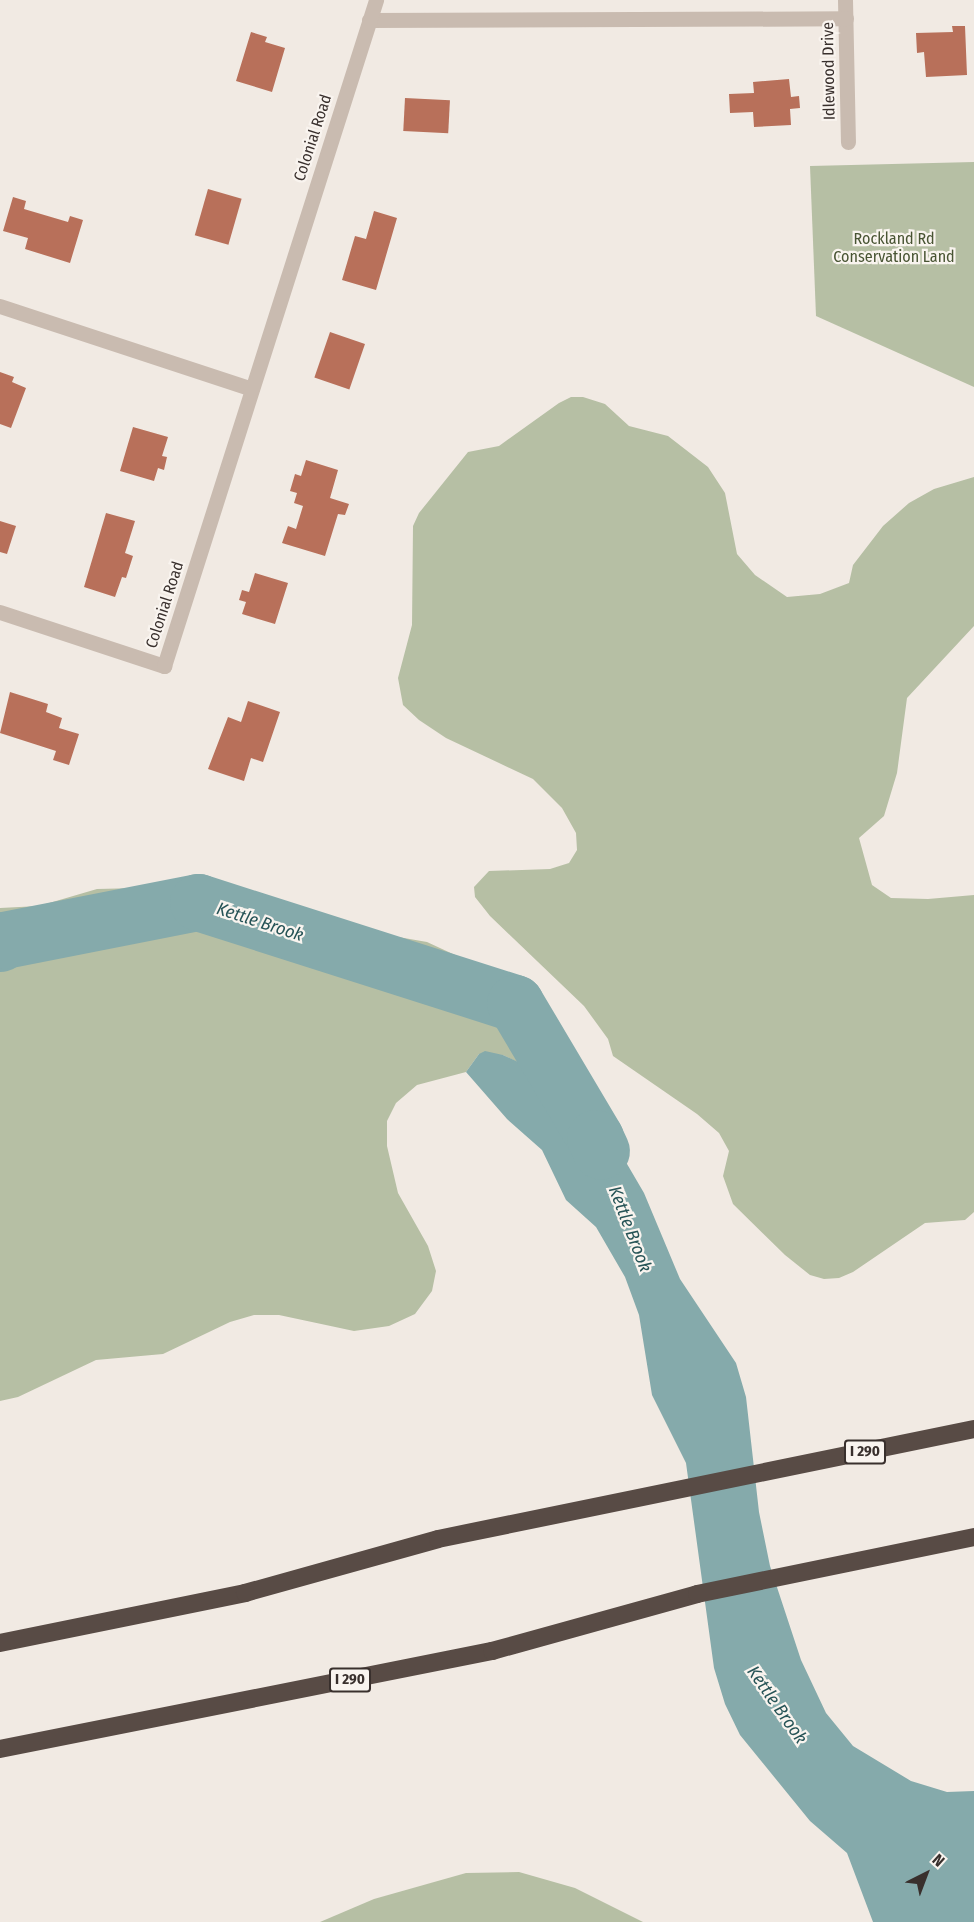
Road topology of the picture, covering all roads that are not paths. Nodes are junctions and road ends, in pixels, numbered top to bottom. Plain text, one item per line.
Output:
1 (376, 0) edge
2 (846, 0) edge
3 (846, 18) junction
4 (369, 20) junction
5 (848, 142) dead end
6 (0, 306) edge
7 (252, 389) junction
8 (0, 612) edge
9 (974, 1429) edge
10 (974, 1537) edge
11 (0, 1643) edge
12 (0, 1749) edge

1 - 4 street, Colonial Road
2 - 3 street, Idlewood Drive
3 - 4 street
3 - 5 street, Idlewood Drive
4 - 7 street, Colonial Road
6 - 7 street
7 - 8 street, Colonial Road
9 - 11 highway, I 290
10 - 12 highway, I 290

